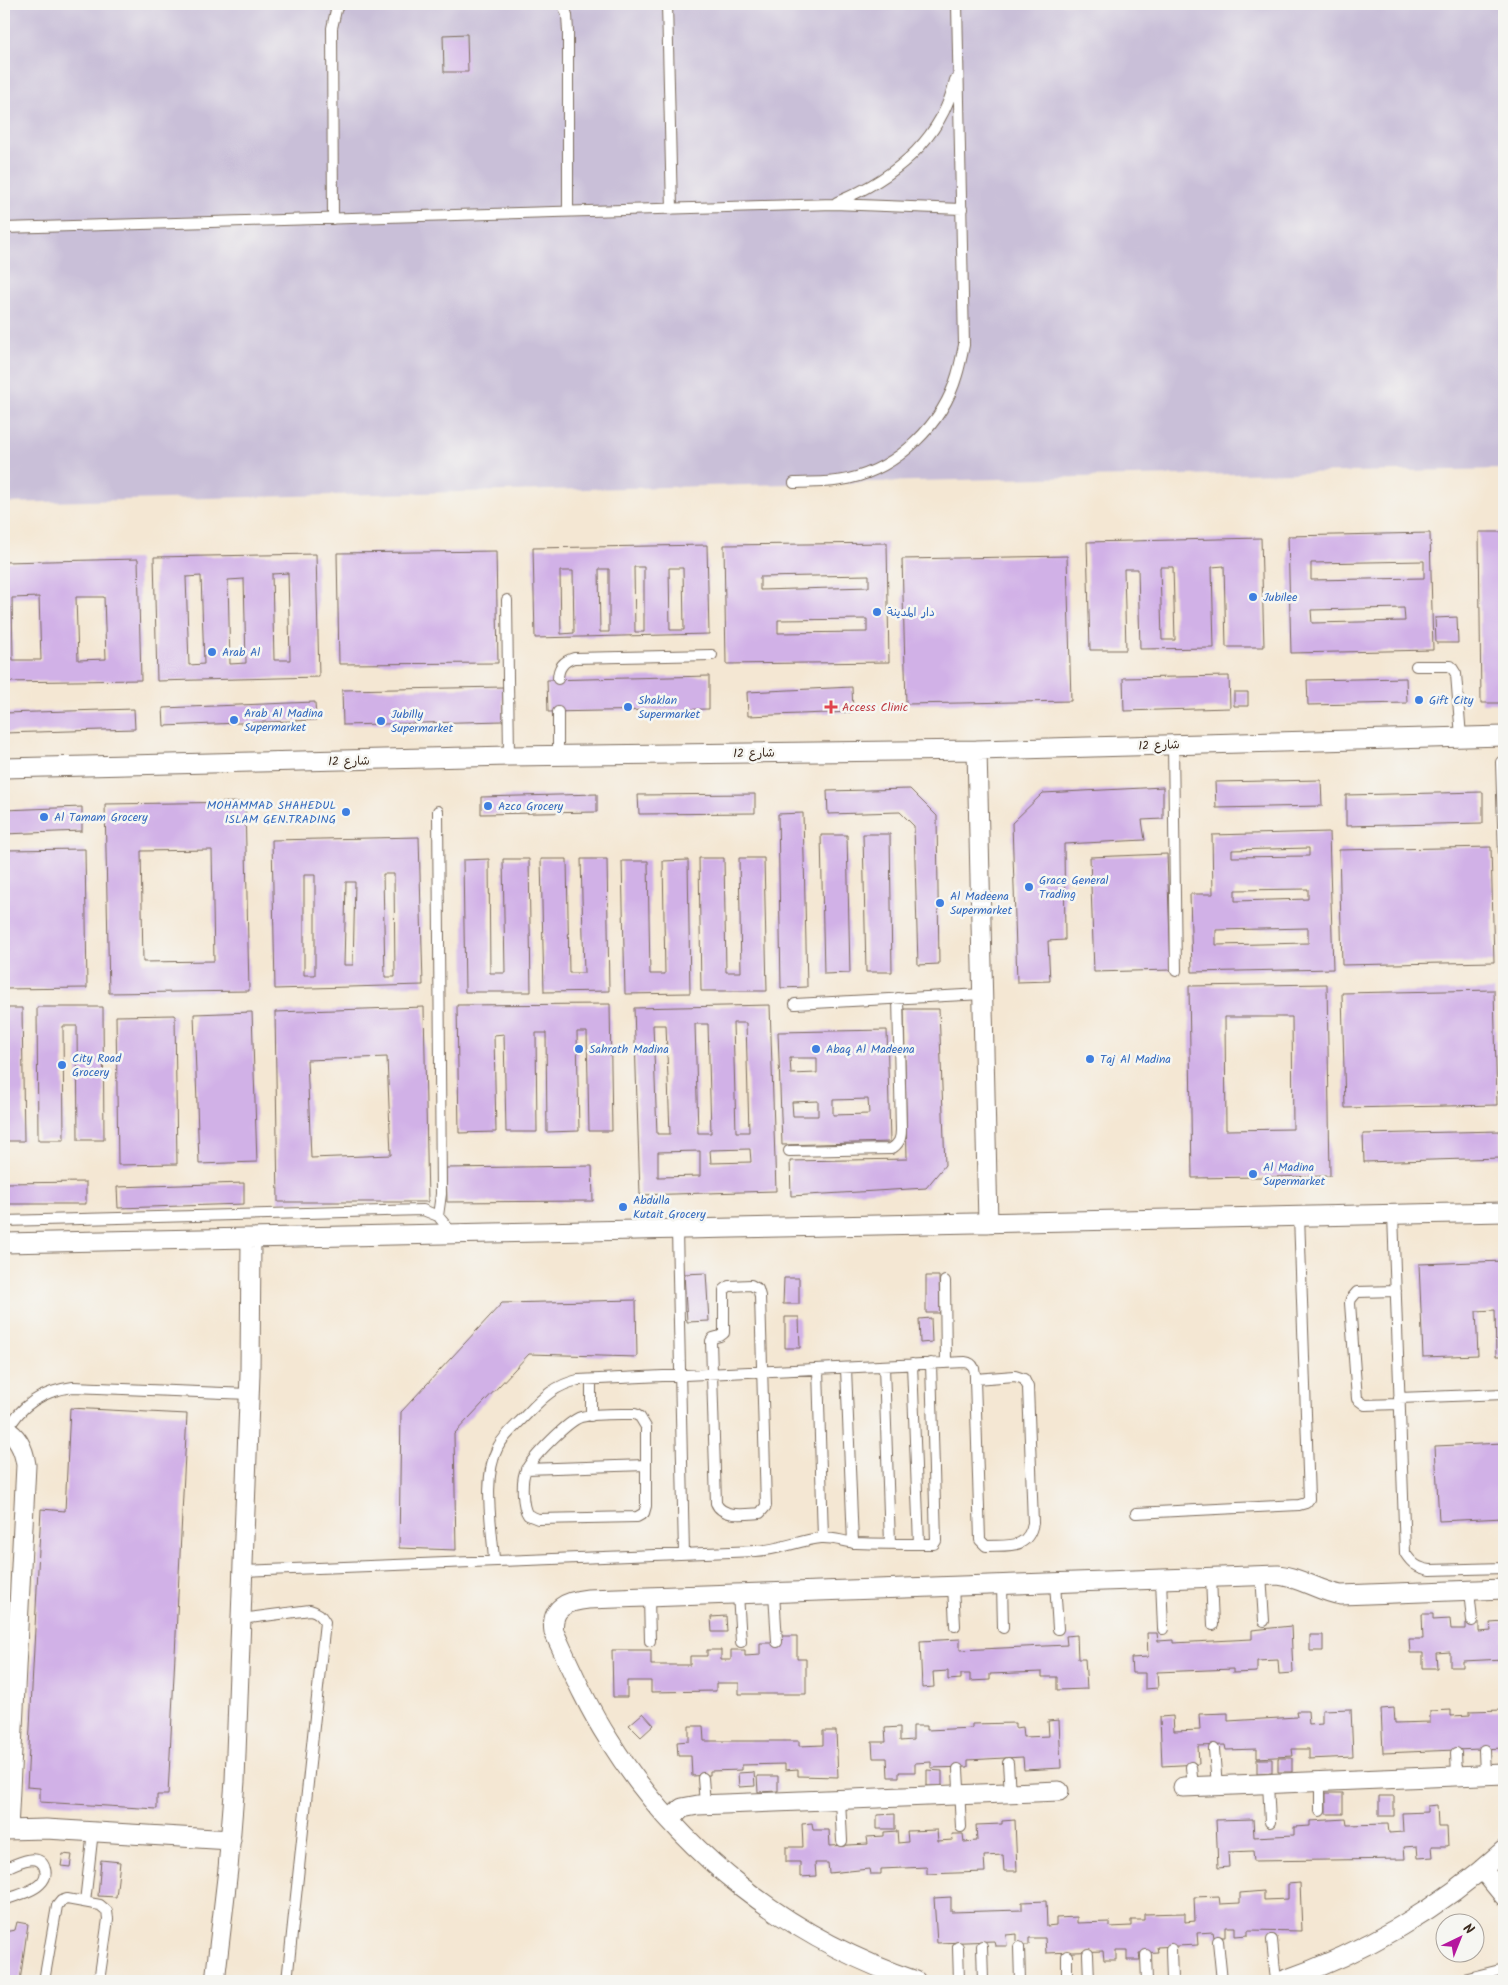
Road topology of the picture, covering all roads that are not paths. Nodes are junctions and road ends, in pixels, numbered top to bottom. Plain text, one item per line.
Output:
1 (339, 4) edge
2 (563, 4) edge
3 (667, 4) edge
4 (957, 4) edge
5 (958, 64) junction
6 (834, 204) junction
7 (962, 208) junction
8 (672, 209) junction
9 (568, 212) junction
10 (333, 219) junction
11 (4, 228) edge
12 (794, 483) dead end
13 (507, 600) dead end
14 (712, 655) dead end
15 (1416, 666) dead end
16 (558, 679) dead end
17 (558, 712) dead end
18 (1504, 736) edge
19 (1461, 737) junction
20 (1172, 744) junction
21 (977, 750) junction
22 (508, 756) junction
23 (558, 756) junction
24 (1501, 762) dead end
25 (4, 768) edge
26 (438, 811) dead end
27 (1504, 858) edge
28 (1176, 971) dead end
29 (982, 994) junction
30 (898, 998) junction
31 (795, 1004) dead end
32 (789, 1151) dead end
33 (1504, 1212) edge
34 (1394, 1214) junction
35 (438, 1216) junction
36 (1299, 1216) junction
37 (4, 1221) edge
38 (988, 1223) junction
39 (677, 1230) junction
40 (453, 1234) junction
41 (251, 1238) junction
42 (4, 1243) edge
43 (945, 1281) dead end
44 (1396, 1291) junction
45 (946, 1362) junction
46 (931, 1363) junction
47 (912, 1364) junction
48 (884, 1366) junction
49 (846, 1368) junction
50 (818, 1369) junction
51 (762, 1372) junction
52 (712, 1375) junction
53 (680, 1376) junction
54 (975, 1379) junction
55 (591, 1380) junction
56 (249, 1394) junction
57 (1504, 1394) edge
58 (1399, 1401) junction
59 (591, 1416) junction
60 (5, 1430) edge
61 (646, 1465) junction
62 (526, 1469) junction
63 (1136, 1513) dead end
64 (822, 1538) junction
65 (852, 1543) junction
66 (890, 1543) junction
67 (919, 1544) junction
68 (684, 1554) junction
69 (494, 1560) junction
70 (1504, 1568) edge
71 (243, 1571) junction
72 (1262, 1575) junction
73 (1211, 1577) junction
74 (1162, 1579) junction
75 (1055, 1583) junction
76 (1002, 1585) junction
77 (953, 1586) junction
78 (1504, 1589) edge
79 (1469, 1590) junction
80 (774, 1593) junction
81 (738, 1594) junction
82 (649, 1598) junction
83 (241, 1619) junction
84 (1472, 1621) dead end
85 (1264, 1622) dead end
86 (1213, 1625) dead end
87 (954, 1626) dead end
88 (1003, 1628) dead end
89 (1058, 1629) dead end
90 (1163, 1629) dead end
91 (650, 1641) dead end
92 (741, 1642) dead end
93 (777, 1642) dead end
94 (1214, 1749) dead end
95 (1484, 1750) dead end
96 (1456, 1753) dead end
97 (1008, 1762) dead end
98 (1191, 1767) dead end
99 (958, 1769) dead end
100 (1504, 1774) edge
101 (1486, 1775) junction
102 (1457, 1776) junction
103 (703, 1778) dead end
104 (1320, 1782) junction
105 (1268, 1784) junction
106 (1217, 1786) junction
107 (1188, 1787) joint
108 (1059, 1791) dead end
109 (1010, 1793) junction
110 (960, 1795) junction
111 (840, 1799) junction
112 (705, 1804) junction
113 (1320, 1811) dead end
114 (670, 1820) junction
115 (1270, 1822) dead end
116 (961, 1827) dead end
117 (6, 1830) edge
118 (93, 1831) junction
119 (230, 1840) junction
120 (842, 1841) dead end
121 (1504, 1850) edge
122 (4, 1869) edge
123 (1482, 1869) junction
124 (1504, 1896) edge
125 (4, 1900) edge
126 (85, 1902) junction
127 (1272, 1940) dead end
128 (1218, 1941) dead end
129 (982, 1946) dead end
130 (958, 1947) dead end
131 (1019, 1947) dead end
132 (1171, 1949) dead end
133 (1088, 1954) dead end
134 (1146, 1955) dead end
135 (1067, 1956) dead end
136 (1504, 1969) edge
137 (44, 1981) edge
138 (99, 1981) edge
139 (215, 1981) edge
140 (287, 1981) edge
141 (916, 1981) edge
142 (959, 1981) edge
143 (983, 1981) edge
144 (1020, 1981) edge
145 (1067, 1981) edge
146 (1089, 1981) edge
147 (1147, 1981) edge
148 (1172, 1981) edge
149 (1222, 1981) edge
150 (1276, 1981) edge
151 (1282, 1981) edge
152 (1456, 1981) edge

1 - 10 lane
2 - 9 lane
3 - 8 lane
4 - 5 lane
5 - 6 lane
5 - 7 lane
6 - 7 lane
6 - 8 lane
7 - 12 lane
8 - 9 lane
9 - 10 lane
10 - 11 lane
13 - 22 lane
14 - 16 lane
15 - 19 lane
17 - 23 lane
18 - 19 street, شارع 12
19 - 20 street, شارع 12
20 - 21 street, شارع 12
20 - 28 lane
21 - 23 street, شارع 12
21 - 29 street
22 - 23 street, شارع 12
22 - 25 street, شارع 12
24 - 27 lane
26 - 35 lane
29 - 30 lane
29 - 38 street
30 - 31 lane
30 - 32 lane
33 - 34 street
34 - 36 street
34 - 44 lane
35 - 37 lane
35 - 40 lane
36 - 38 street
36 - 63 lane
38 - 39 street
39 - 40 street
39 - 53 lane
40 - 41 street
41 - 42 street
41 - 56 street
43 - 45 lane
44 - 58 lane
44 - 58 lane
45 - 46 lane
45 - 54 lane
46 - 47 lane
46 - 67 lane
47 - 48 lane
47 - 67 lane
48 - 49 lane
48 - 66 lane
49 - 50 lane
49 - 65 lane
50 - 51 lane
50 - 64 lane
51 - 52 lane
51 - 52 lane
51 - 52 lane
52 - 53 lane
53 - 55 lane
53 - 68 lane
54 - 54 lane
55 - 59 lane
55 - 69 lane
56 - 60 lane
56 - 71 street
57 - 58 lane
58 - 70 lane
59 - 61 lane
59 - 62 lane
60 - 117 street
61 - 62 lane
61 - 62 lane
64 - 65 lane
64 - 68 lane
65 - 66 lane
66 - 67 lane
68 - 69 lane
69 - 71 lane
71 - 83 street
72 - 73 street
72 - 79 street
72 - 85 lane
73 - 74 street
73 - 86 lane
74 - 75 street
74 - 90 lane
75 - 76 street
75 - 89 lane
76 - 77 street
76 - 88 lane
77 - 80 street
77 - 87 lane
78 - 79 street
79 - 84 lane
80 - 81 street
80 - 93 lane
81 - 82 street
81 - 92 lane
82 - 91 lane
82 - 114 street
83 - 119 street
83 - 140 lane
94 - 106 lane
95 - 101 lane
96 - 102 lane
97 - 109 lane
98 - 107 lane
99 - 110 lane
100 - 101 street
101 - 102 street
102 - 104 street
103 - 112 lane
104 - 105 street
104 - 113 lane
105 - 106 street
105 - 115 lane
106 - 107 street
108 - 109 street
109 - 110 street
110 - 111 street
110 - 116 lane
111 - 112 street
111 - 120 lane
112 - 114 street
114 - 141 street
117 - 118 street
118 - 119 street
118 - 126 lane
119 - 139 street
121 - 123 street
122 - 125 lane
123 - 124 street
123 - 151 street
126 - 137 lane
126 - 138 lane
127 - 150 lane
128 - 149 lane
129 - 143 lane
130 - 142 lane
131 - 144 lane
132 - 148 lane
133 - 146 lane
134 - 147 lane
135 - 145 lane
136 - 152 lane

